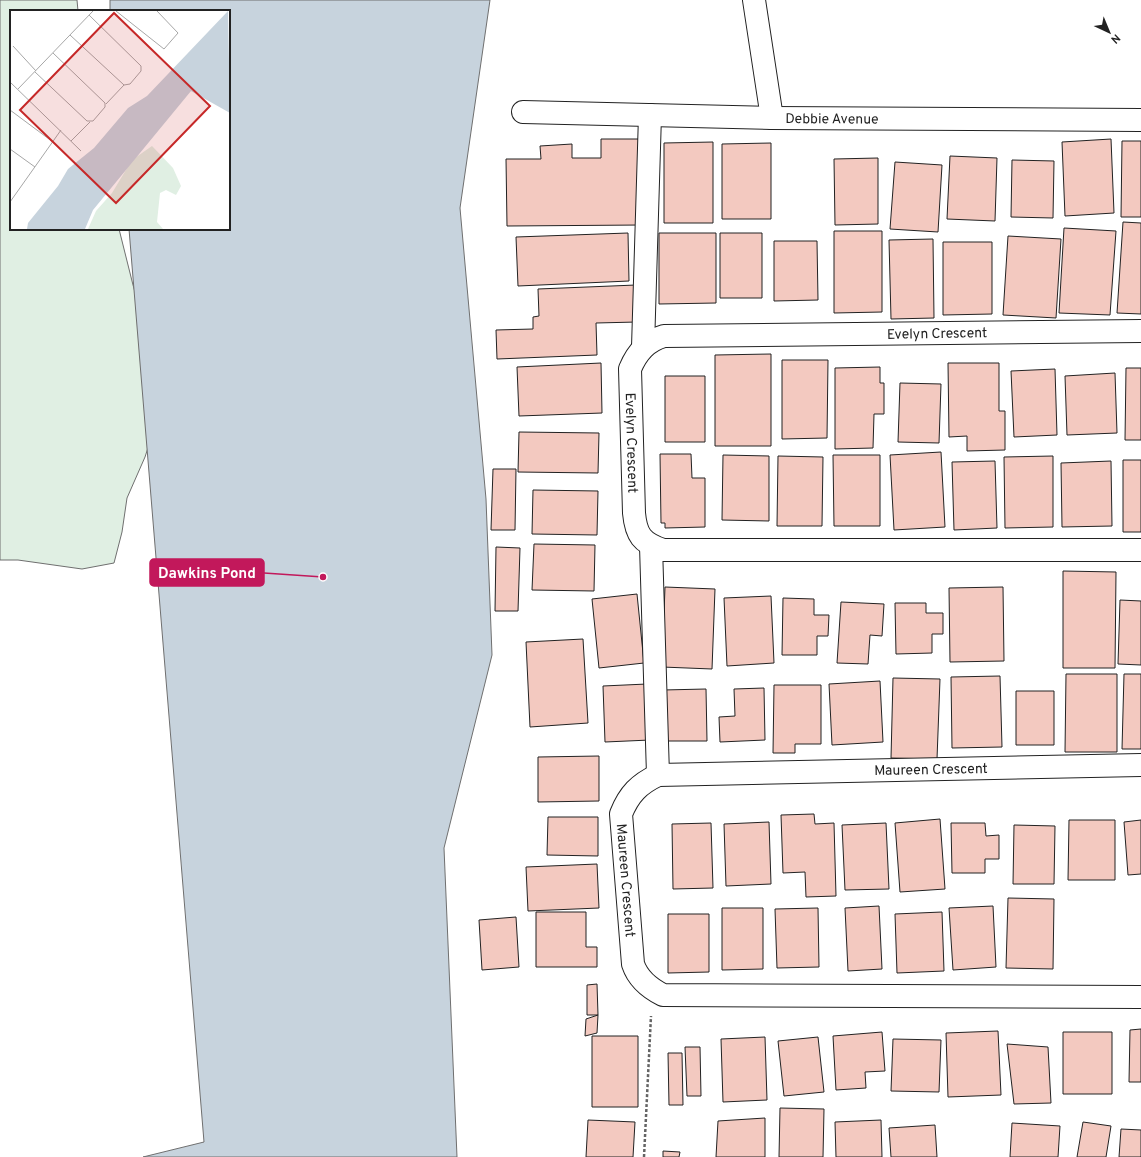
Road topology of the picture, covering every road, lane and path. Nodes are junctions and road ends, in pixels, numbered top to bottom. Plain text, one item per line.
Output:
1 (754, 0) edge
2 (523, 112) dead end
3 (650, 115) junction
4 (772, 118) junction
5 (1141, 120) edge
6 (1141, 331) edge
7 (643, 347) junction
8 (651, 546) junction
9 (1141, 550) edge
10 (1141, 765) edge
11 (658, 775) junction
12 (653, 990) junction
13 (1141, 997) edge
14 (644, 1157) edge

1 - 4 street
2 - 3 street, Debbie Avenue
3 - 4 street, Debbie Avenue
3 - 7 street
4 - 5 street, Debbie Avenue
6 - 7 street, Evelyn Crescent
7 - 8 street, Evelyn Crescent
8 - 9 street
8 - 11 street
10 - 11 street, Maureen Crescent
11 - 12 street, Maureen Crescent
12 - 13 street
12 - 14 path

